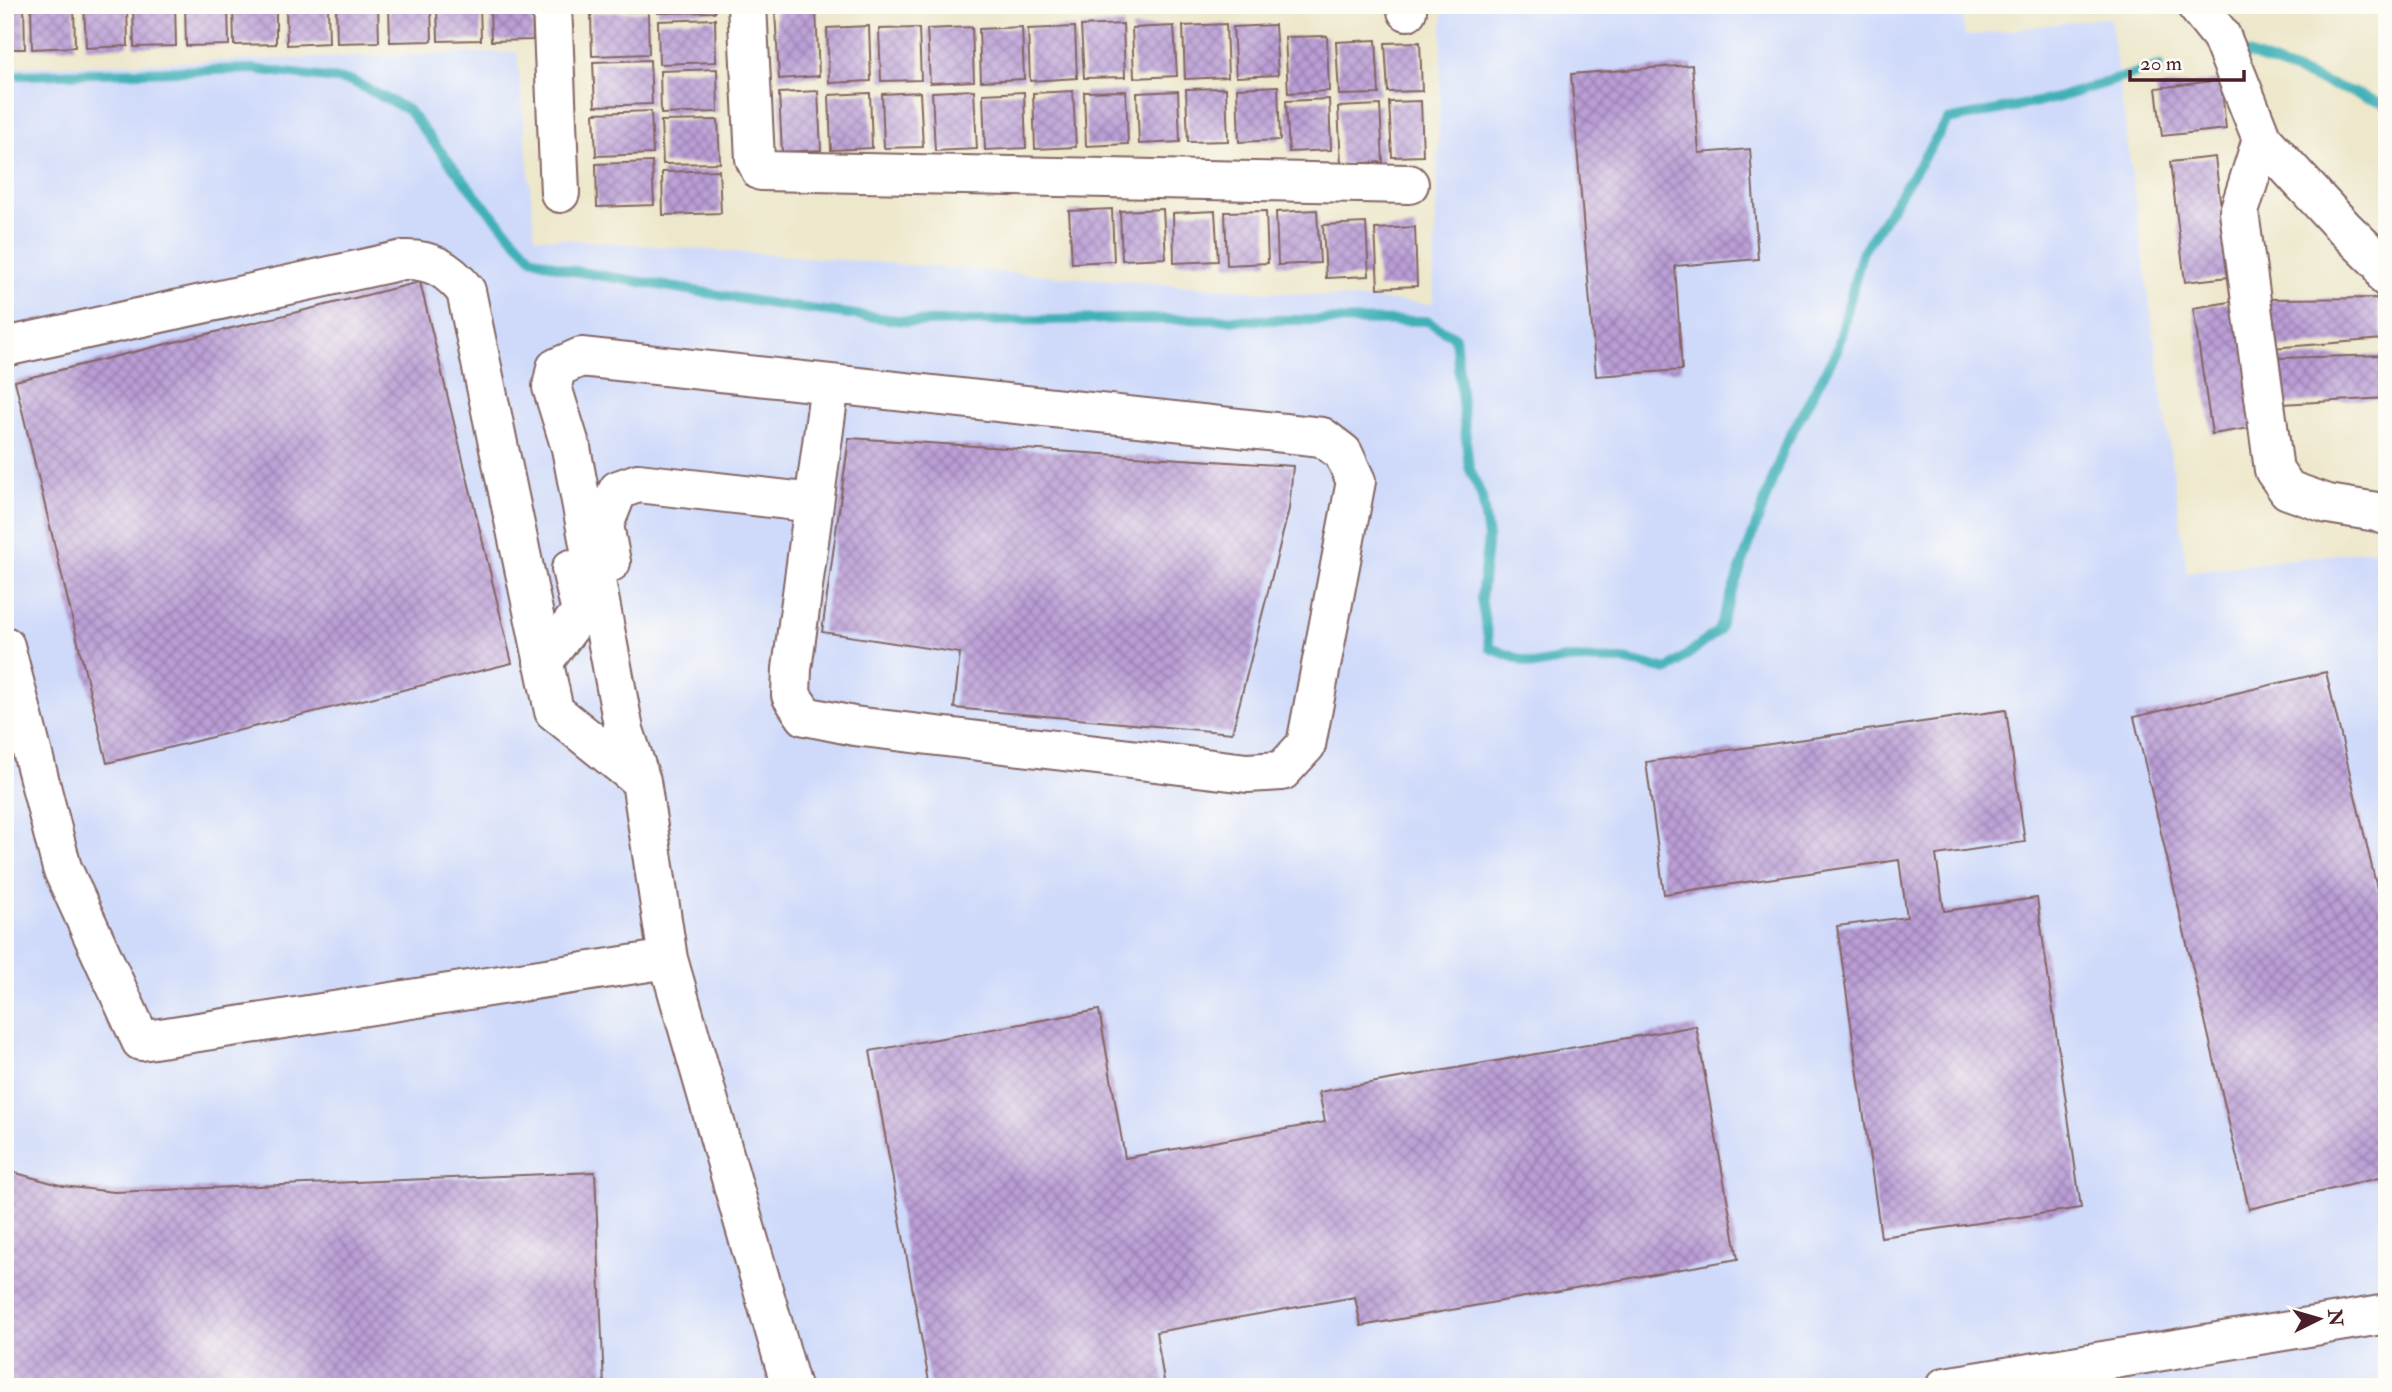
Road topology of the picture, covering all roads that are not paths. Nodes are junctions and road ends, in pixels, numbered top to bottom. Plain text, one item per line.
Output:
1 (552, 5) edge
2 (747, 5) edge
3 (2196, 5) edge
4 (2262, 139) junction
5 (1409, 184) dead end
6 (560, 193) dead end
7 (2387, 278) edge
8 (5, 347) edge
9 (830, 384) junction
10 (544, 449) dead end
11 (814, 503) junction
12 (2387, 516) edge
13 (5, 646) edge
14 (543, 662) junction
15 (624, 730) junction
16 (641, 781) junction
17 (668, 958) junction
18 (2387, 1314) edge
19 (790, 1387) edge
20 (1945, 1387) edge

1 - 6 street
2 - 5 street
3 - 4 street
4 - 7 street
4 - 12 street
8 - 14 street
9 - 11 street
9 - 11 street
9 - 15 street
10 - 14 street
11 - 15 street
13 - 17 street
14 - 16 street
15 - 16 street
16 - 17 street
17 - 19 street
18 - 20 street

